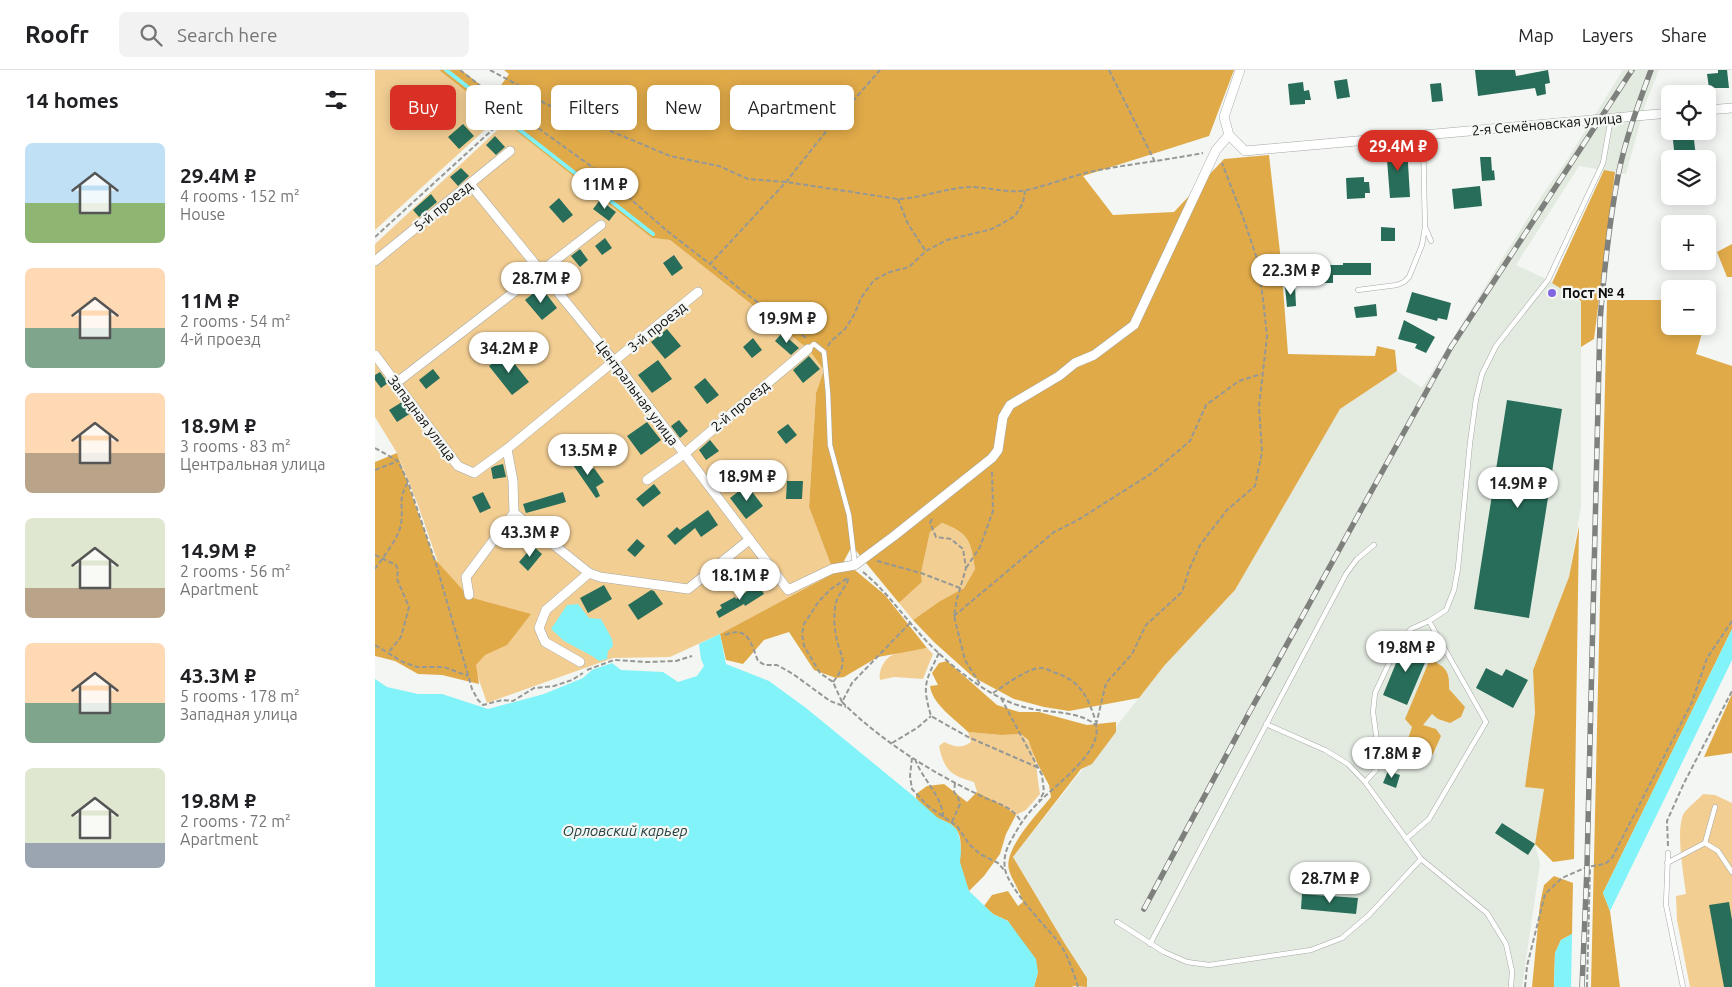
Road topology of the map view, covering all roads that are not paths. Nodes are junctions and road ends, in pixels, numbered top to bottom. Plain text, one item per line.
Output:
1 (1240, 70) edge
2 (1732, 108) edge
3 (1716, 109) edge
4 (1661, 115) edge
5 (1611, 118) junction
6 (1229, 135) junction
7 (1423, 135) junction
8 (510, 150) dead end
9 (470, 184) junction
10 (601, 225) dead end
11 (1425, 227) junction
12 (1431, 241) dead end
13 (375, 260) edge
14 (542, 271) junction
15 (1358, 290) dead end
16 (698, 292) dead end
17 (811, 347) joint
18 (375, 355) edge
19 (614, 361) junction
20 (396, 383) junction
21 (507, 449) junction
22 (684, 454) junction
23 (474, 473) joint
24 (647, 480) dead end
25 (514, 513) junction
26 (749, 540) junction
27 (1374, 545) dead end
28 (855, 565) junction
29 (589, 573) junction
30 (469, 595) dead end
31 (1429, 622) junction
32 (580, 662) dead end
33 (1266, 724) junction
34 (1365, 782) junction
35 (1715, 807) dead end
36 (1406, 839) junction
37 (1705, 843) junction
38 (1668, 853) road end
39 (1421, 859) junction
40 (1667, 863) junction
41 (1732, 872) edge
42 (1117, 922) dead end
43 (1151, 944) junction
44 (1511, 987) edge
45 (1683, 987) edge

1 - 6 street
2 - 3 street
4 - 5 street, 2-я Семёновская улица
5 - 7 street, 2-я Семёновская улица
5 - 31 lane
6 - 7 street, 2-я Семёновская улица
6 - 28 street
7 - 11 lane
8 - 9 street, 5-й проезд
9 - 13 street, 5-й проезд
9 - 14 street, Центральная улица
10 - 14 street
11 - 12 lane
11 - 15 lane
14 - 19 street, Центральная улица
14 - 20 street
16 - 19 street, 3-й проезд
17 - 22 street, 2-й проезд
17 - 28 lane
18 - 20 street, Западная улица
19 - 21 street, 3-й проезд
19 - 22 street, Центральная улица
20 - 23 street, Западная улица
21 - 23 street, 3-й проезд
21 - 25 street
22 - 24 street, 2-й проезд
22 - 26 street, Центральная улица
25 - 29 street
25 - 30 street
26 - 28 street, Центральная улица
26 - 29 street
27 - 33 lane
29 - 32 street
31 - 34 lane
31 - 36 lane
33 - 34 lane
33 - 43 lane
34 - 36 lane
35 - 37 lane
36 - 39 lane
37 - 40 lane
37 - 41 lane
38 - 40 lane
39 - 43 lane
39 - 44 lane
40 - 45 lane
42 - 43 lane

